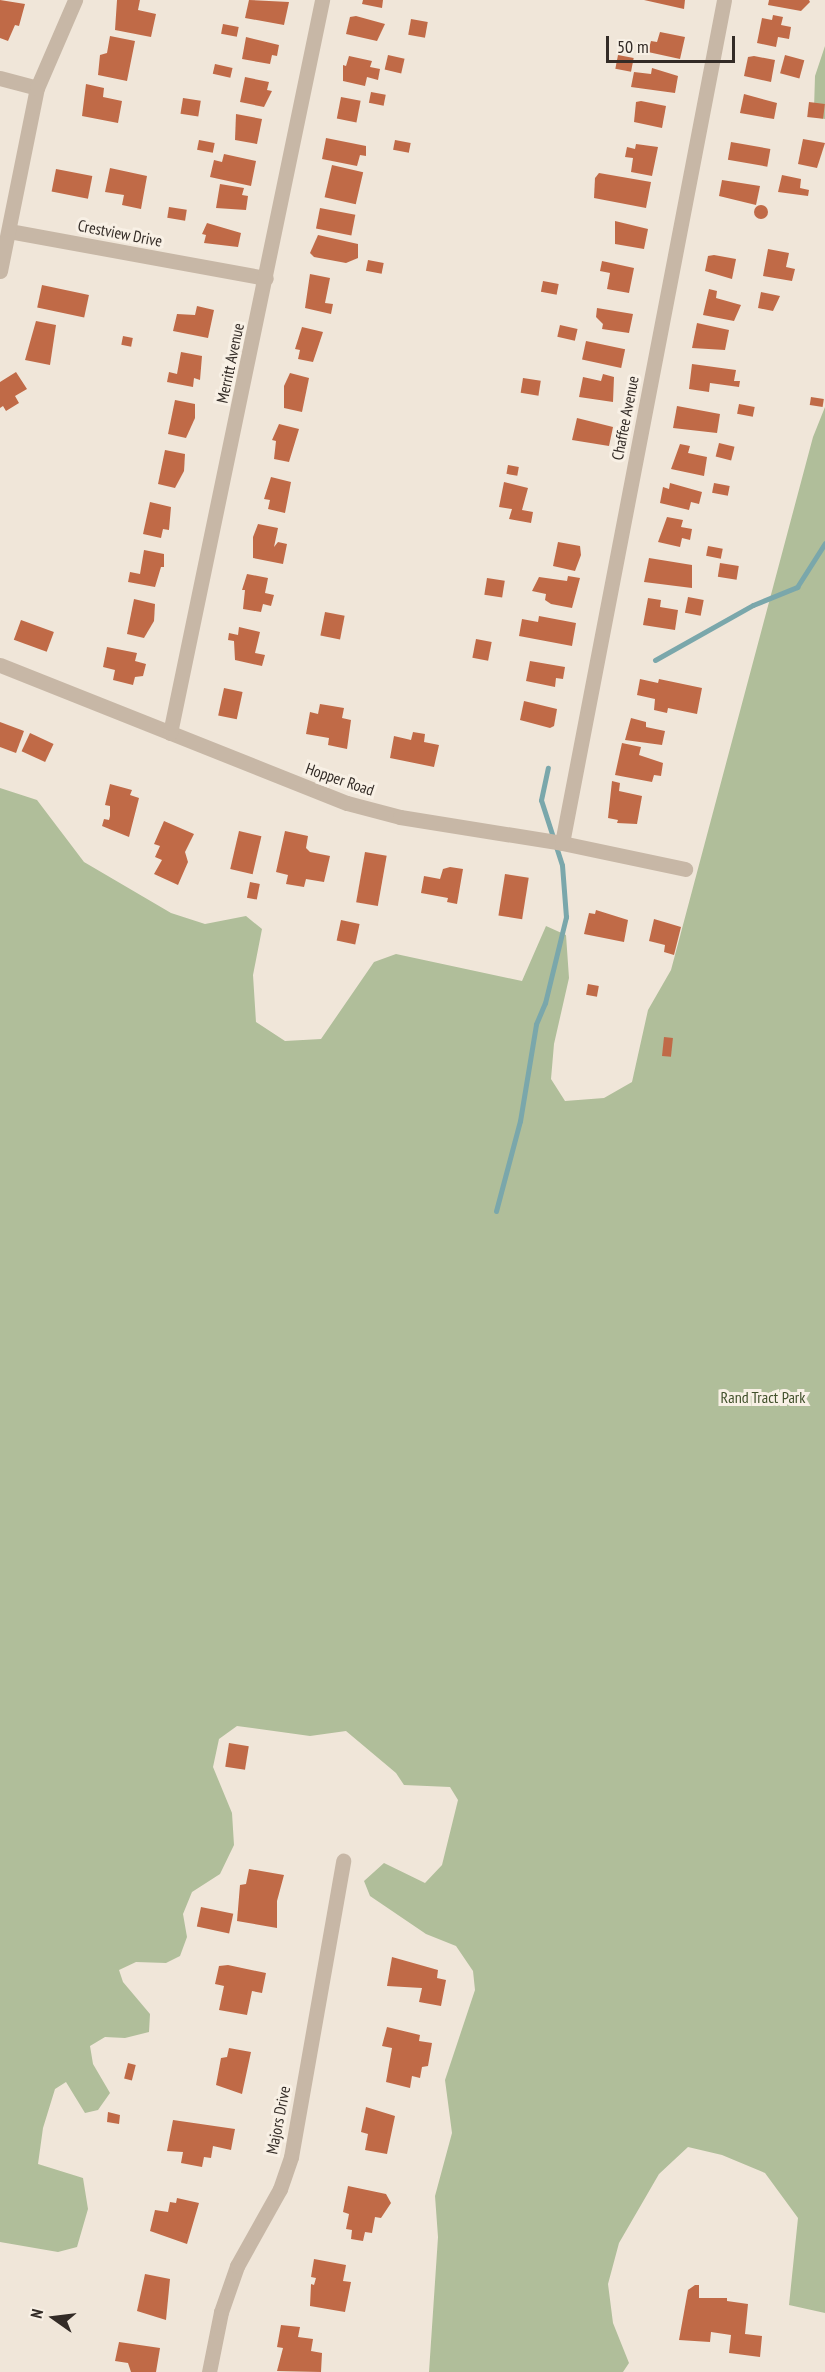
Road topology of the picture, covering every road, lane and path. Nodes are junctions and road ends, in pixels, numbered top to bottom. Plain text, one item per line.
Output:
1 (75, 0) edge
2 (322, 0) edge
3 (724, 0) edge
4 (0, 78) edge
5 (37, 88) junction
6 (9, 231) junction
7 (0, 271) edge
8 (266, 278) junction
9 (0, 665) edge
10 (170, 733) junction
11 (562, 843) junction
12 (685, 869) dead end
13 (342, 1862) dead end
14 (209, 2372) edge

1 - 5 street
2 - 8 street, Merritt Avenue
3 - 11 street, Chaffee Avenue
4 - 5 street
5 - 6 street
6 - 7 street
6 - 8 street, Crestview Drive
8 - 10 street, Merritt Avenue
9 - 10 street, Hopper Road
10 - 11 street, Hopper Road
11 - 12 street, Hopper Road
13 - 14 street, Majors Drive

